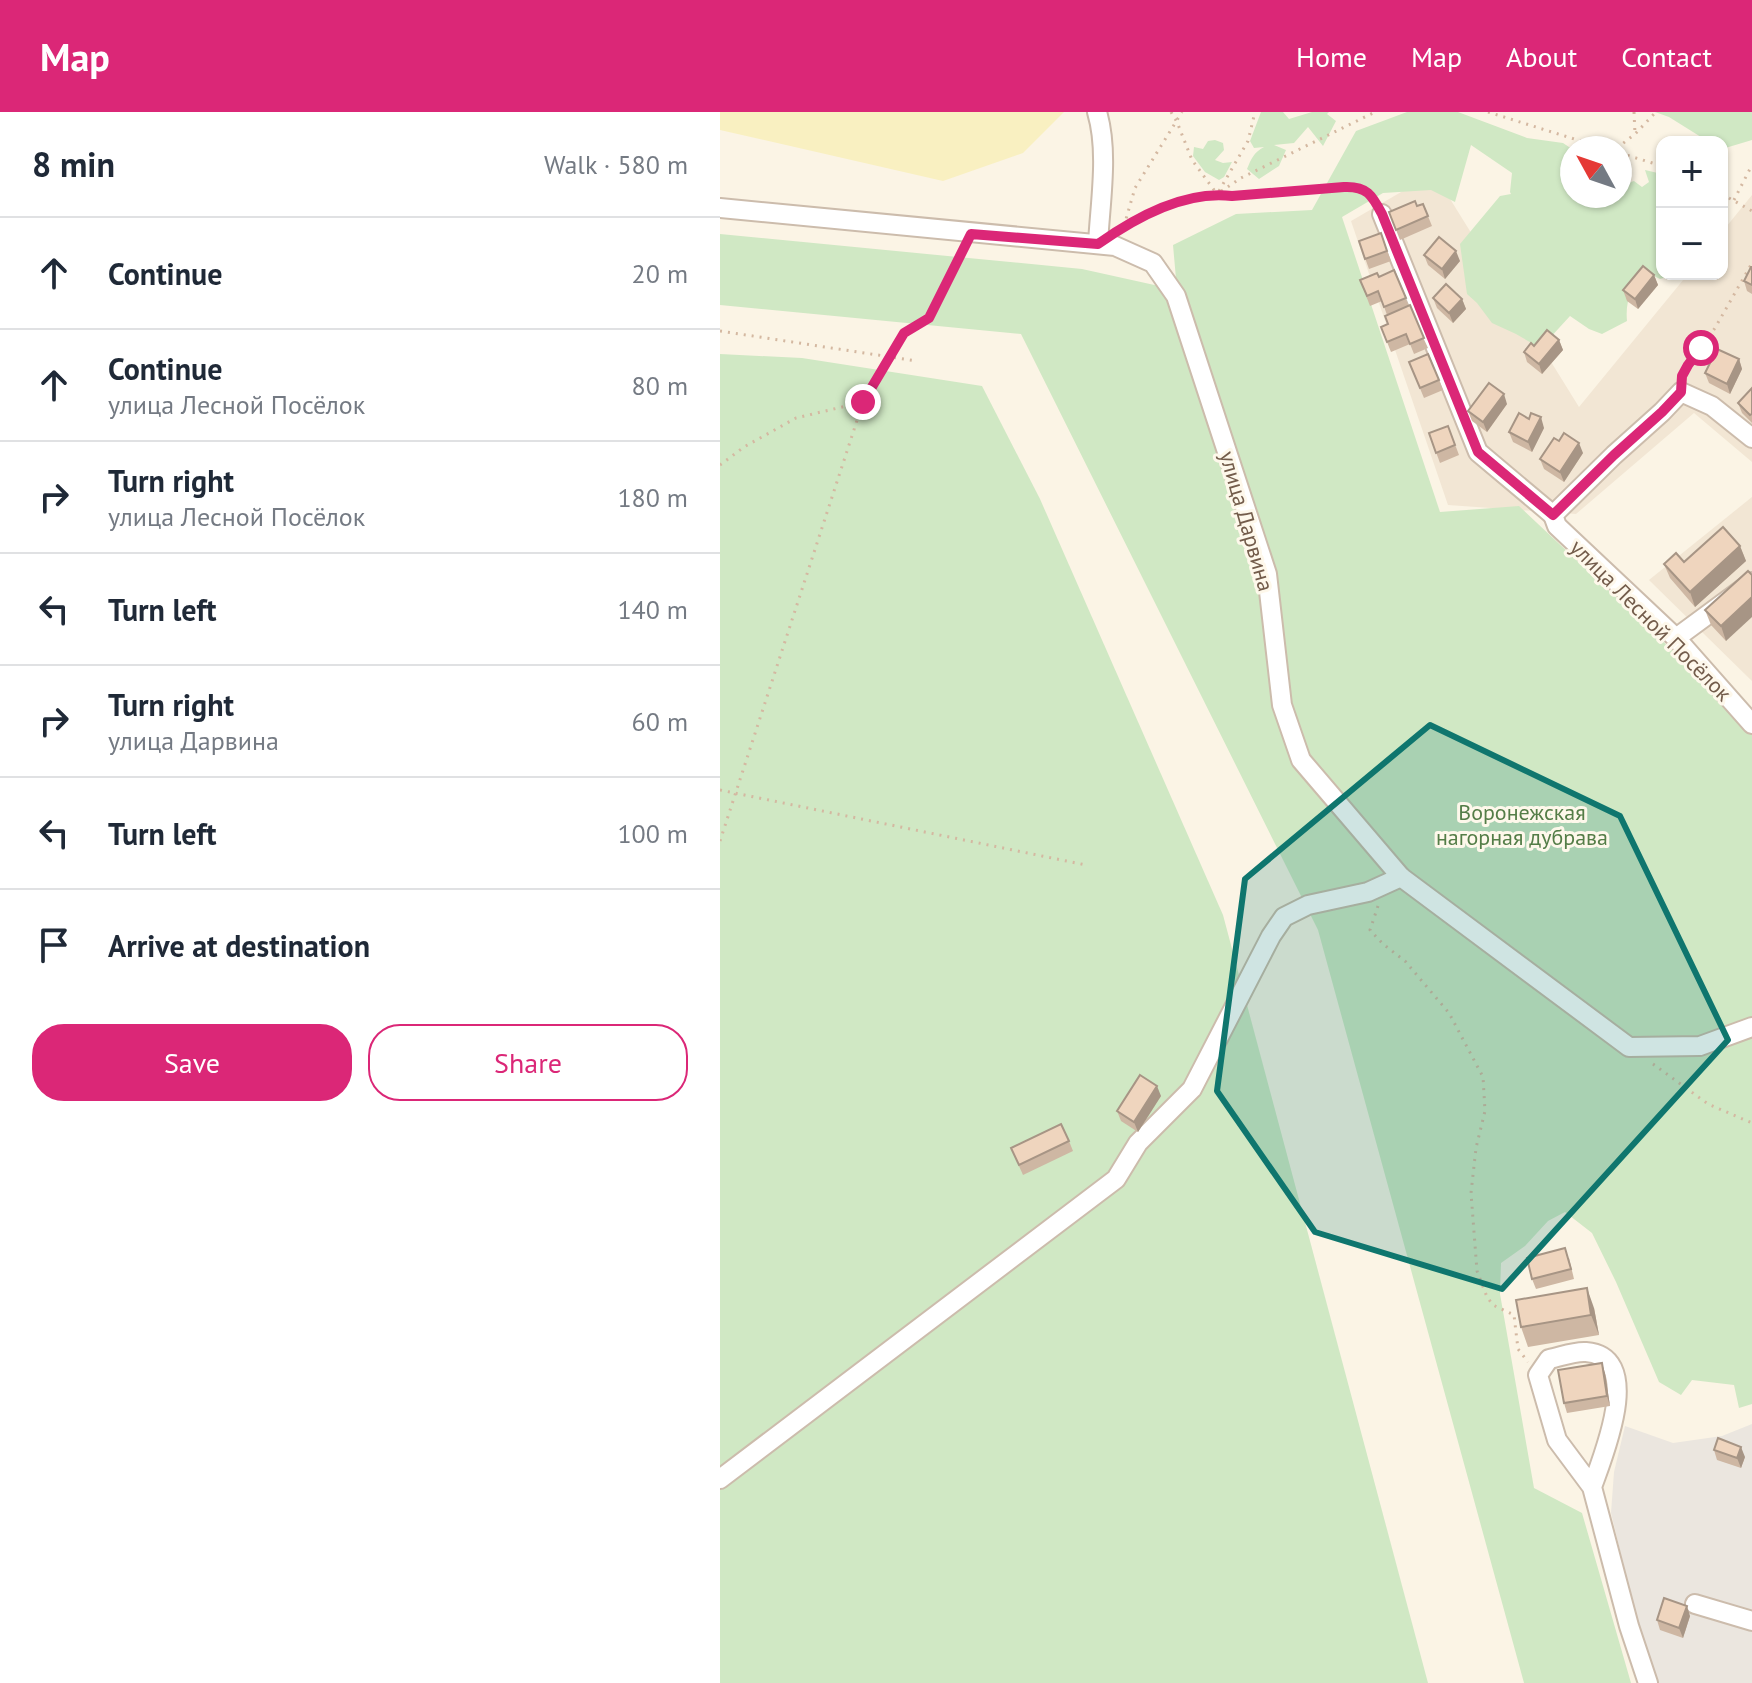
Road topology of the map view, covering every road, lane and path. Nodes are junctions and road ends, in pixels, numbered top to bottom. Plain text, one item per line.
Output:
1 (1097, 112) edge
2 (1171, 112) edge
3 (1182, 112) edge
4 (1255, 112) edge
5 (1375, 112) edge
6 (1488, 112) edge
7 (1634, 112) edge
8 (1656, 112) edge
9 (1177, 122) junction
10 (1635, 134) junction
11 (1565, 136) edge
12 (1632, 136) edge
13 (1632, 157) edge
14 (1656, 164) edge
15 (1752, 165) edge
16 (1217, 194) junction
17 (1728, 197) edge
18 (1734, 200) junction
19 (720, 208) edge
20 (1752, 211) edge
21 (1382, 214) joint
22 (1124, 226) junction
23 (971, 234) junction
24 (1098, 244) junction
25 (1752, 263) edge
26 (720, 331) edge
27 (889, 357) junction
28 (917, 361) dead end
29 (1681, 392) junction
30 (863, 402) junction
31 (1752, 438) edge
32 (720, 465) edge
33 (1553, 515) junction
34 (1752, 582) edge
35 (1676, 638) junction
36 (1752, 724) edge
37 (720, 790) edge
38 (735, 794) junction
39 (720, 841) edge
40 (1086, 865) dead end
41 (1401, 877) junction
42 (1380, 901) dead end
43 (1752, 1027) edge
44 (1652, 1063) dead end
45 (1752, 1123) edge
46 (1538, 1375) junction
47 (720, 1479) edge
48 (1592, 1487) junction
49 (1695, 1604) dead end
50 (1752, 1621) edge
51 (1648, 1683) edge

1 - 24 street
2 - 9 path
3 - 9 path
4 - 16 path
5 - 16 path
6 - 11 path
7 - 10 path
8 - 10 path
9 - 16 path
9 - 22 path
10 - 12 path
13 - 14 path
15 - 18 path
16 - 21 path
16 - 22 path
17 - 18 path
18 - 20 path
19 - 23 street, улица Дарвина
21 - 33 street, улица Лесной Посёлок
22 - 24 path
23 - 24 street, улица Дарвина
23 - 27 path
24 - 41 street, улица Дарвина
25 - 29 path
26 - 27 path
27 - 28 path
27 - 30 path
29 - 31 street
29 - 33 street
30 - 32 path
30 - 38 path
33 - 35 street, улица Лесной Посёлок
34 - 35 street
35 - 36 street, улица Лесной Посёлок
37 - 38 path
38 - 39 path
38 - 40 path
41 - 43 street, улица Дарвина
41 - 47 street
42 - 46 path
44 - 45 path
46 - 48 street
46 - 48 street
48 - 51 street
49 - 50 street

